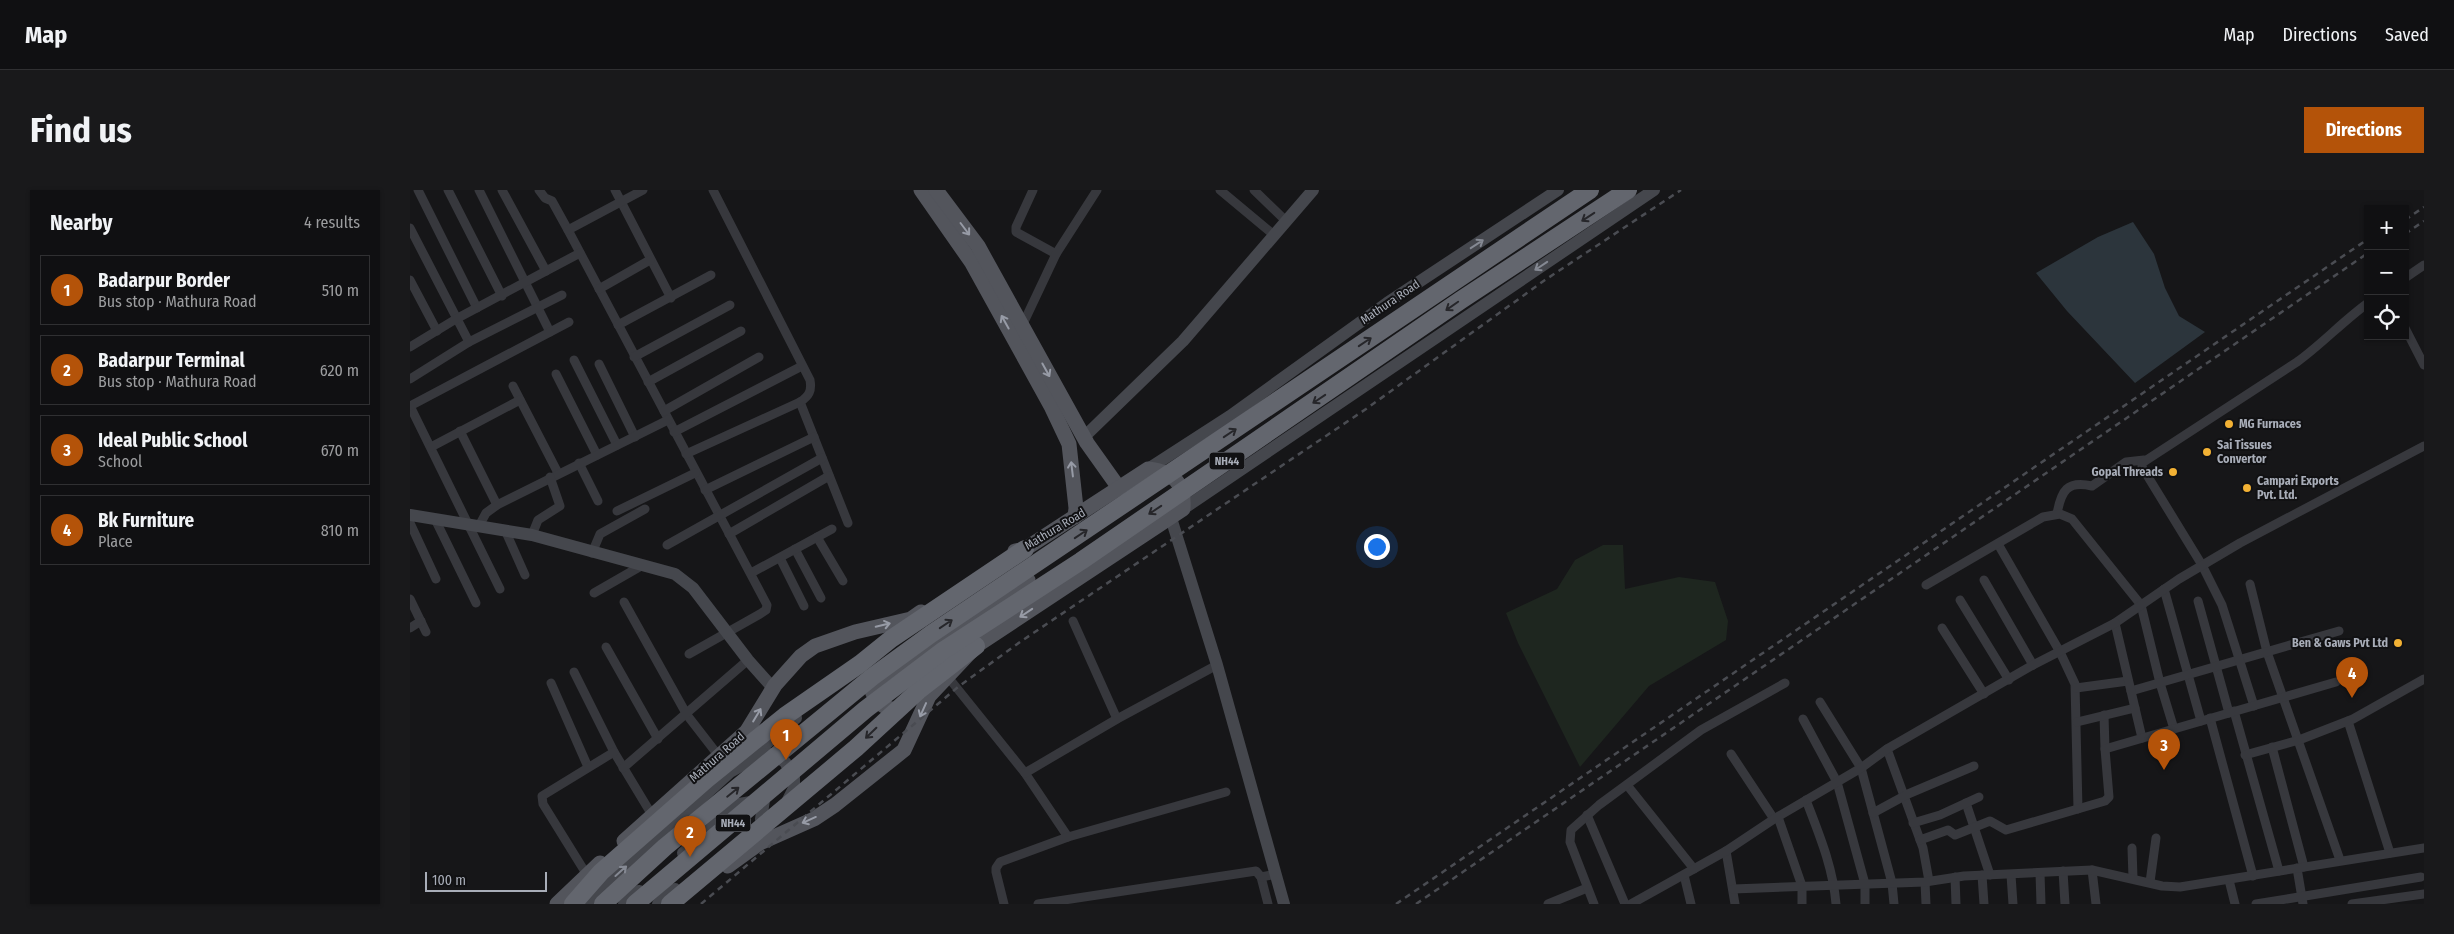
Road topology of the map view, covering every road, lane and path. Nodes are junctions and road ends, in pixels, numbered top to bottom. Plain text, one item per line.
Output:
1 (418, 190) edge
2 (448, 190) edge
3 (479, 190) edge
4 (502, 190) edge
5 (539, 190) edge
6 (616, 190) edge
7 (643, 190) edge
8 (713, 190) edge
9 (921, 190) edge
10 (936, 190) edge
11 (1033, 190) edge
12 (1097, 190) edge
13 (1220, 190) edge
14 (1254, 190) edge
15 (1312, 190) edge
16 (1558, 190) edge
17 (1590, 190) edge
18 (1628, 190) edge
19 (1654, 190) edge
20 (622, 202) junction
21 (1286, 221) junction
22 (410, 228) edge
23 (568, 230) junction
24 (1274, 235) junction
25 (580, 252) junction
26 (1056, 254) junction
27 (650, 260) junction
28 (2424, 265) edge
29 (546, 271) junction
30 (711, 275) dead end
31 (2409, 275) edge
32 (410, 280) edge
33 (525, 282) junction
34 (599, 289) junction
35 (562, 294) dead end
36 (502, 296) junction
37 (671, 298) junction
38 (730, 304) dead end
39 (2364, 306) edge
40 (477, 308) junction
41 (537, 308) junction
42 (456, 319) junction
43 (569, 322) dead end
44 (618, 325) junction
45 (1022, 326) junction
46 (437, 330) junction
47 (742, 330) dead end
48 (550, 332) junction
49 (2409, 336) edge
50 (468, 342) junction
51 (411, 343) edge
52 (634, 357) junction
53 (759, 357) dead end
54 (574, 360) dead end
55 (599, 364) dead end
56 (2424, 365) edge
57 (802, 366) junction
58 (556, 374) dead end
59 (410, 379) edge
60 (648, 382) junction
61 (513, 386) dead end
62 (520, 400) junction
63 (800, 402) junction
64 (410, 406) edge
65 (666, 415) junction
66 (460, 432) junction
67 (674, 432) junction
68 (635, 437) junction
69 (814, 437) junction
70 (1084, 437) junction
71 (618, 445) junction
72 (2424, 446) edge
73 (431, 447) junction
74 (686, 454) junction
75 (597, 455) junction
76 (822, 458) junction
77 (2144, 460) junction
78 (579, 463) junction
79 (1148, 469) junction
80 (695, 473) junction
81 (554, 475) junction
82 (829, 476) junction
83 (1119, 488) junction
84 (705, 490) junction
85 (598, 501) dead end
86 (497, 505) junction
87 (645, 509) dead end
88 (617, 511) dead end
89 (1177, 513) junction
90 (2057, 514) junction
91 (410, 515) edge
92 (719, 515) junction
93 (1075, 518) junction
94 (436, 519) junction
95 (410, 523) edge
96 (848, 523) dead end
97 (473, 525) junction
98 (505, 530) junction
99 (832, 530) dead end
100 (729, 534) junction
101 (532, 535) junction
102 (818, 537) junction
103 (1998, 544) junction
104 (667, 545) dead end
105 (795, 549) junction
106 (592, 553) junction
107 (1020, 553) junction
108 (780, 558) junction
109 (2202, 565) junction
110 (641, 566) junction
111 (751, 574) junction
112 (525, 575) dead end
113 (436, 579) dead end
114 (1028, 580) junction
115 (1984, 580) dead end
116 (843, 581) dead end
117 (2250, 584) dead end
118 (1926, 585) dead end
119 (500, 589) dead end
120 (2164, 589) junction
121 (594, 593) dead end
122 (820, 598) dead end
123 (1049, 598) junction
124 (410, 600) edge
125 (1960, 600) dead end
126 (624, 602) dead end
127 (2198, 602) dead end
128 (476, 603) dead end
129 (2141, 605) junction
130 (804, 606) dead end
131 (421, 621) junction
132 (1074, 621) dead end
133 (2114, 623) junction
134 (410, 628) edge
135 (1942, 628) dead end
136 (727, 631) junction
137 (426, 632) dead end
138 (2340, 632) dead end
139 (976, 646) junction
140 (606, 647) dead end
141 (2060, 652) junction
142 (2268, 652) junction
143 (690, 654) dead end
144 (748, 660) junction
145 (2240, 660) junction
146 (860, 664) junction
147 (1218, 665) junction
148 (2033, 665) junction
149 (2215, 667) junction
150 (574, 672) dead end
151 (2189, 675) junction
152 (948, 677) junction
153 (2424, 679) edge
154 (2009, 680) junction
155 (2128, 681) junction
156 (1785, 682) dead end
157 (2336, 682) dead end
158 (551, 683) dead end
159 (2160, 683) junction
160 (773, 688) junction
161 (2076, 688) junction
162 (2131, 692) junction
163 (1984, 694) junction
164 (2282, 696) junction
165 (1820, 702) dead end
166 (2254, 706) junction
167 (2135, 708) junction
168 (896, 710) junction
169 (2232, 712) junction
170 (687, 715) junction
171 (2104, 715) junction
172 (1117, 719) junction
173 (1803, 719) dead end
174 (2205, 720) junction
175 (2348, 721) junction
176 (2077, 722) junction
177 (2174, 729) junction
178 (2142, 738) junction
179 (658, 739) junction
180 (2299, 740) junction
181 (2272, 746) junction
182 (1887, 749) junction
183 (2105, 750) junction
184 (614, 752) junction
185 (1731, 754) dead end
186 (718, 755) junction
187 (2246, 755) junction
188 (785, 762) junction
189 (745, 763) junction
190 (588, 766) junction
191 (1974, 766) dead end
192 (622, 768) junction
193 (1861, 768) junction
194 (1024, 773) junction
195 (1837, 782) junction
196 (1627, 785) junction
197 (1226, 792) dead end
198 (1903, 796) junction
199 (1979, 797) dead end
200 (764, 800) junction
201 (1806, 800) junction
202 (1966, 803) junction
203 (2078, 809) junction
204 (1873, 813) junction
205 (652, 815) junction
206 (1587, 815) junction
207 (1776, 818) junction
208 (761, 819) junction
209 (1913, 823) junction
210 (1974, 828) junction
211 (1068, 837) junction
212 (2156, 838) dead end
213 (1920, 840) junction
214 (2132, 848) dead end
215 (2424, 848) edge
216 (1726, 851) junction
217 (2390, 854) junction
218 (2340, 860) junction
219 (1694, 868) junction
220 (2301, 868) junction
221 (2092, 870) junction
222 (2063, 871) junction
223 (2279, 872) junction
224 (2040, 873) junction
225 (1276, 874) junction
226 (1684, 875) junction
227 (1986, 875) junction
228 (2011, 875) junction
229 (587, 876) junction
230 (2253, 876) junction
231 (1261, 877) junction
232 (1954, 877) junction
233 (2421, 877) dead end
234 (2132, 878) junction
235 (2229, 880) junction
236 (1927, 882) junction
237 (2150, 882) junction
238 (1892, 883) junction
239 (1865, 884) junction
240 (1802, 886) junction
241 (1835, 886) junction
242 (1587, 888) junction
243 (1733, 888) junction
244 (2424, 894) edge
245 (1643, 901) edge
246 (2302, 901) edge
247 (557, 904) edge
248 (573, 904) edge
249 (585, 904) edge
250 (603, 904) edge
251 (624, 904) edge
252 (635, 904) edge
253 (658, 904) edge
254 (670, 904) edge
255 (683, 904) edge
256 (1004, 904) edge
257 (1038, 904) edge
258 (1268, 904) edge
259 (1284, 904) edge
260 (1548, 904) edge
261 (1594, 904) edge
262 (1625, 904) edge
263 (1632, 904) edge
264 (1692, 904) edge
265 (1735, 904) edge
266 (1802, 904) edge
267 (1836, 904) edge
268 (1865, 904) edge
269 (1894, 904) edge
270 (1926, 904) edge
271 (1956, 904) edge
272 (1984, 904) edge
273 (2013, 904) edge
274 (2041, 904) edge
275 (2066, 904) edge
276 (2096, 904) edge
277 (2235, 904) edge
278 (2256, 904) edge
279 (2352, 904) edge

1 - 40 street
2 - 36 street
3 - 33 street
4 - 29 street
5 - 23 street
6 - 20 street
7 - 20 street
8 - 57 street
93 -> 9 main road
10 -> 45 main road
11 - 26 street
12 - 26 street
13 - 24 street
14 - 21 street
15 - 21 street
79 -> 16 street, Mathura Road
250 -> 17 highway, Mathura Road / NH44, bridge
18 -> 252 highway, NH44, bridge
19 -> 89 street
20 - 23 street
20 - 27 street
21 - 24 street
22 - 42 street
23 - 25 street
24 - 70 street
25 - 29 street
25 - 34 street
26 - 45 street
27 - 34 street
27 - 37 street
28 - 31 street
29 - 33 street
30 - 37 street
32 - 46 street
33 - 36 street
33 - 41 street
34 - 44 street
35 - 41 street
36 - 40 street
37 - 44 street
38 - 52 street
39 - 77 street
40 - 42 street
41 - 48 street
41 - 50 street
42 - 46 street
42 - 50 street
43 - 48 street
44 - 52 street
45 -> 70 main road
46 - 51 street
47 - 60 street
48 - 64 street
49 - 56 street
50 - 59 street
52 - 60 street
53 - 65 street
54 - 71 street
55 - 68 street
57 - 63 street
57 - 67 street
58 - 75 street
60 - 65 street
61 - 62 street
62 - 66 street
62 - 81 street
63 - 69 street
63 - 74 street
64 - 73 street
65 - 67 street
65 - 68 street
66 - 73 street
66 - 86 street
67 - 74 street
68 - 71 street
69 - 76 street
69 - 84 street
70 - 83 main road
71 - 75 street
72 - 109 street
73 - 97 street
74 - 80 street
75 - 78 street
76 - 82 street
76 - 92 street
77 - 90 street
77 - 109 street
78 - 81 street
78 - 85 street
79 - 83 main road, Mathura Road
79 - 89 main road
80 - 84 street
80 - 88 street
81 - 86 street
81 - 101 street
82 - 96 street
82 - 100 street
83 - 93 main road, Mathura Road
84 - 92 street
86 - 97 street
87 - 106 street
89 - 123 main road
89 - 147 street
90 - 103 street
90 - 129 street
91 - 94 street
92 - 100 street
92 - 104 street
93 - 107 main road, Mathura Road
94 - 97 street
94 - 128 street
95 - 113 street
97 - 98 street
97 - 119 street
98 - 101 street
98 - 112 street
99 - 102 street
100 - 111 street
101 - 106 street
102 - 105 street
102 - 116 street
103 - 118 street
103 - 141 street
105 - 108 street
105 - 122 street
106 - 110 street
107 - 114 main road
107 - 146 highway
160 -> 107 main road, Mathura Road
108 - 111 street
108 - 130 street
109 - 120 street
109 - 145 street
110 - 121 street
110 - 136 street
111 - 136 street
114 - 123 main road
114 - 168 main road
115 - 148 street
117 - 142 street
120 - 129 street
120 - 151 street
123 -> 139 main road
124 - 131 street
125 - 154 street
126 - 170 street
127 - 149 street
129 - 133 street
129 - 159 street
131 - 134 street
131 - 137 street
132 - 172 street
133 - 141 street
133 - 155 street
135 - 163 street
136 - 143 street
136 - 144 street
138 - 142 street
139 - 152 main road
139 - 168 highway
140 - 179 street
141 - 148 street
141 - 161 street
142 - 145 street
142 - 164 street
144 - 160 street
144 - 170 street
145 - 149 street
145 - 166 street
146 - 189 street
146 - 248 highway
147 - 172 street
147 - 225 street
148 - 154 street
149 - 151 street
149 - 169 street
150 - 184 street
151 - 159 street
151 - 174 street
152 - 194 street
152 -> 255 main road
153 - 175 street
154 - 163 street
155 - 161 street
155 - 162 street
156 - 196 street
157 - 164 street
158 - 190 street
159 - 162 street
159 - 177 street
186 -> 160 main road, Mathura Road
161 - 176 street
162 - 167 street
163 - 182 street
164 - 166 street
164 - 180 street
165 - 193 street
166 - 169 street
167 - 171 street
167 - 178 street
168 -> 254 highway
169 - 174 street
169 - 187 street
170 - 179 street
170 - 186 street
171 - 176 street
171 - 183 street
172 - 194 street
173 - 195 street
174 - 177 street
174 - 230 street
175 - 180 street
175 - 217 street
176 - 203 street
177 - 178 street
178 - 183 street
179 - 192 street
180 - 181 street
180 - 218 street
181 - 187 street
181 - 220 street
182 - 193 street
182 - 198 street
183 - 203 street
184 - 190 street
184 - 192 street
185 - 207 street
186 - 205 main road, Mathura Road
187 - 223 street
188 - 189 street
188 - 200 street
188 - 208 street
249 -> 189 street
190 - 229 street
191 - 198 street
192 - 205 street
193 - 195 street
193 - 204 street
194 - 211 street
195 - 201 street
195 - 239 street
196 - 206 street
196 - 219 street
197 - 211 street
198 - 204 street
198 - 209 street
199 - 202 street
200 - 208 street
200 - 251 street
201 - 207 street
201 - 241 street
202 - 209 street
202 - 210 street
203 - 210 street
204 - 238 street
205 - 229 main road, Mathura Road
206 - 242 street
206 - 262 street
207 - 216 street
207 - 240 street
208 - 253 street
209 - 213 street
210 - 213 street
210 - 227 street
211 - 256 street
212 - 237 street
213 - 236 street
214 - 234 street
215 - 217 street
216 - 219 street
216 - 243 street
217 - 218 street
218 - 220 street
219 - 226 street
220 - 223 street
220 - 246 street
221 - 222 street
221 - 234 street
221 - 276 street
222 - 224 street
222 - 275 street
223 - 230 street
224 - 228 street
224 - 274 street
225 - 231 street
225 - 259 street
226 - 245 street
226 - 264 street
227 - 228 street
227 - 232 street
227 - 272 street
228 - 273 street
229 - 247 main road, Mathura Road
230 - 235 street
231 - 257 street
231 - 258 street
232 - 236 street
232 - 271 street
233 - 246 street
234 - 237 street
235 - 237 street
235 - 277 street
236 - 238 street
236 - 270 street
238 - 239 street
238 - 269 street
239 - 241 street
239 - 268 street
240 - 241 street
240 - 243 street
240 - 266 street
241 - 267 street
242 - 260 street
242 - 261 street
243 - 265 street
244 - 279 street
245 - 263 street
246 - 278 street

